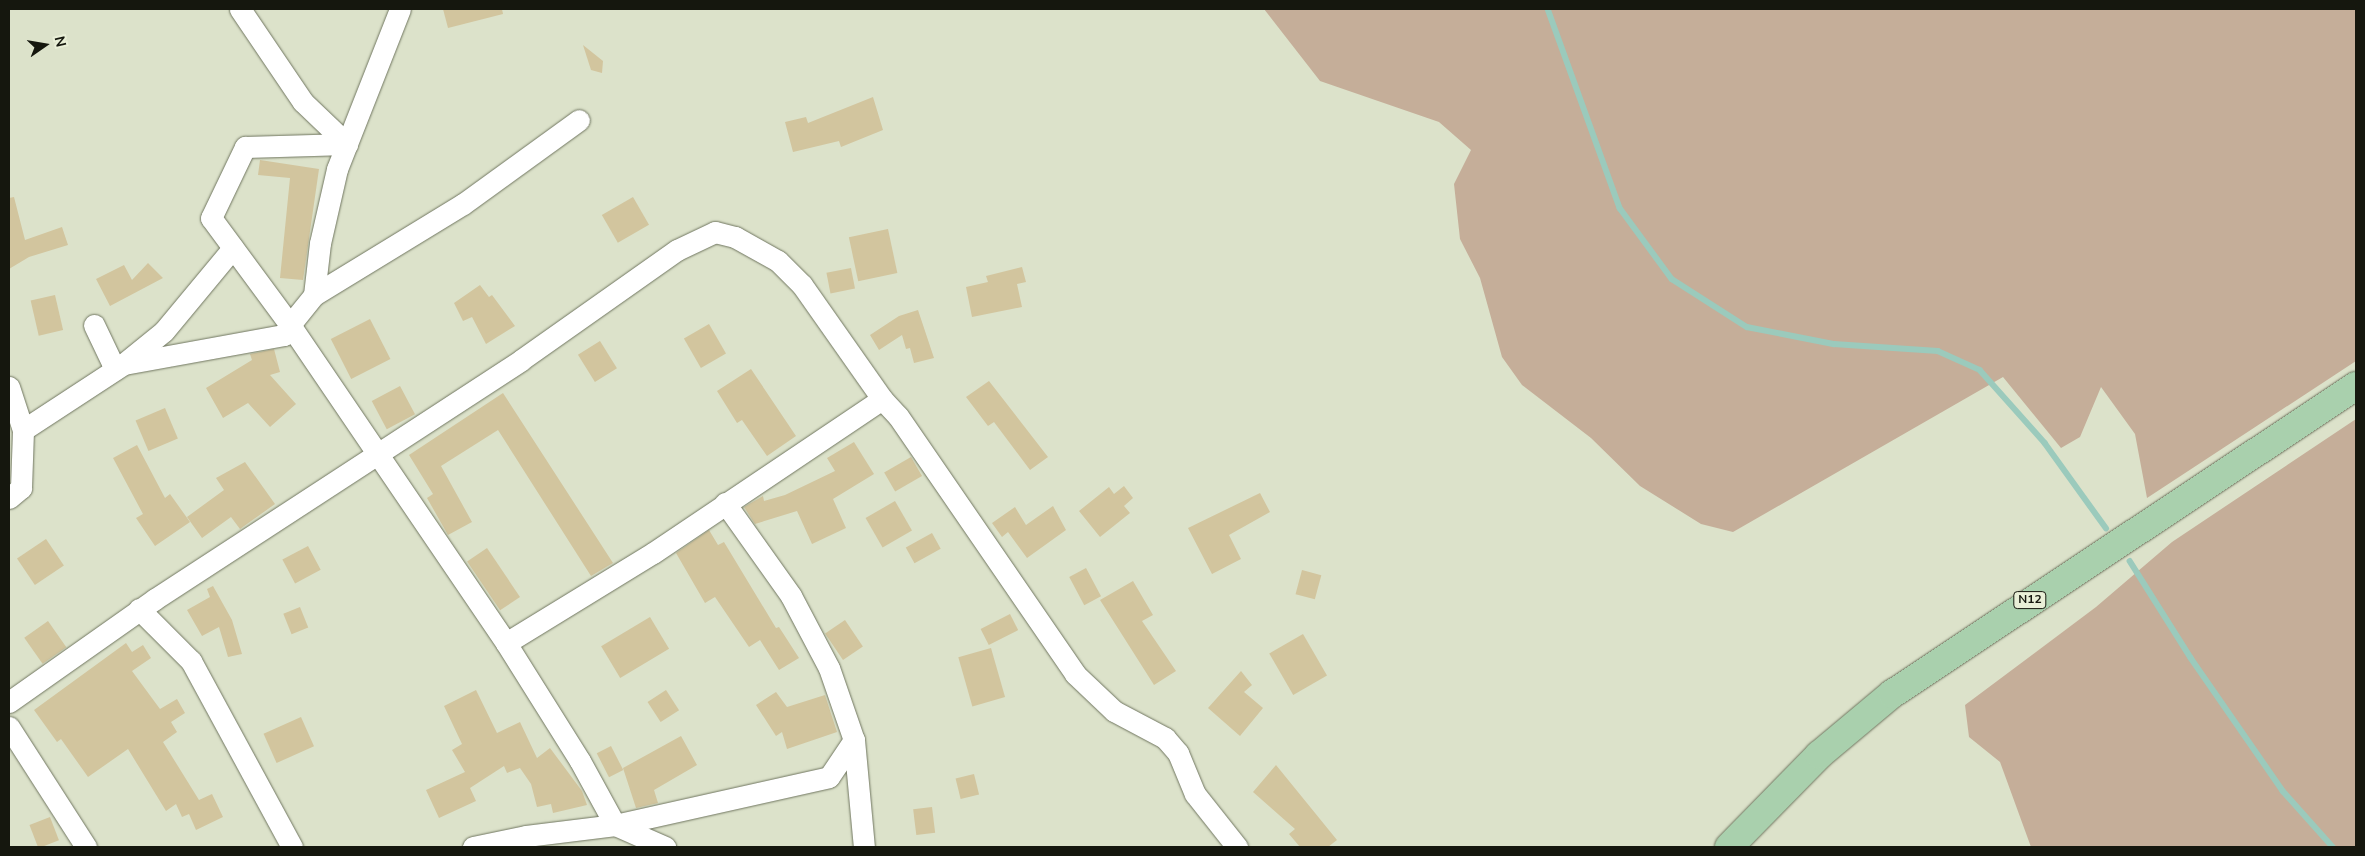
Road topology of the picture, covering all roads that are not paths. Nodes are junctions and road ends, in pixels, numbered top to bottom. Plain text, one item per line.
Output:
1 (240, 9) edge
2 (400, 9) edge
3 (579, 120) dead end
4 (347, 144) junction
5 (233, 248) junction
6 (314, 295) junction
7 (94, 325) dead end
8 (290, 325) junction
9 (120, 367) junction
10 (2356, 386) edge
11 (9, 387) edge
12 (882, 399) junction
13 (23, 430) junction
14 (376, 455) junction
15 (9, 498) edge
16 (725, 503) junction
17 (140, 609) junction
18 (506, 644) junction
19 (9, 702) edge
20 (9, 726) edge
21 (854, 740) junction
22 (615, 825) junction
23 (86, 847) edge
24 (292, 847) edge
25 (473, 847) edge
26 (665, 847) edge
27 (864, 847) edge
28 (1237, 847) edge
29 (1730, 847) edge

1 - 4 street
2 - 4 street
3 - 6 street
4 - 5 street
4 - 6 street
5 - 8 street
5 - 9 street
6 - 8 street
7 - 9 street
8 - 9 street
8 - 14 street
9 - 13 street
10 - 29 main road, N12
11 - 13 street
12 - 14 street
12 - 16 street
12 - 28 street
13 - 15 street
14 - 17 street
14 - 18 street
16 - 18 street
16 - 21 street
17 - 19 street
17 - 24 street
18 - 22 street
20 - 23 street
21 - 22 street
21 - 27 street
22 - 25 street
22 - 26 street

